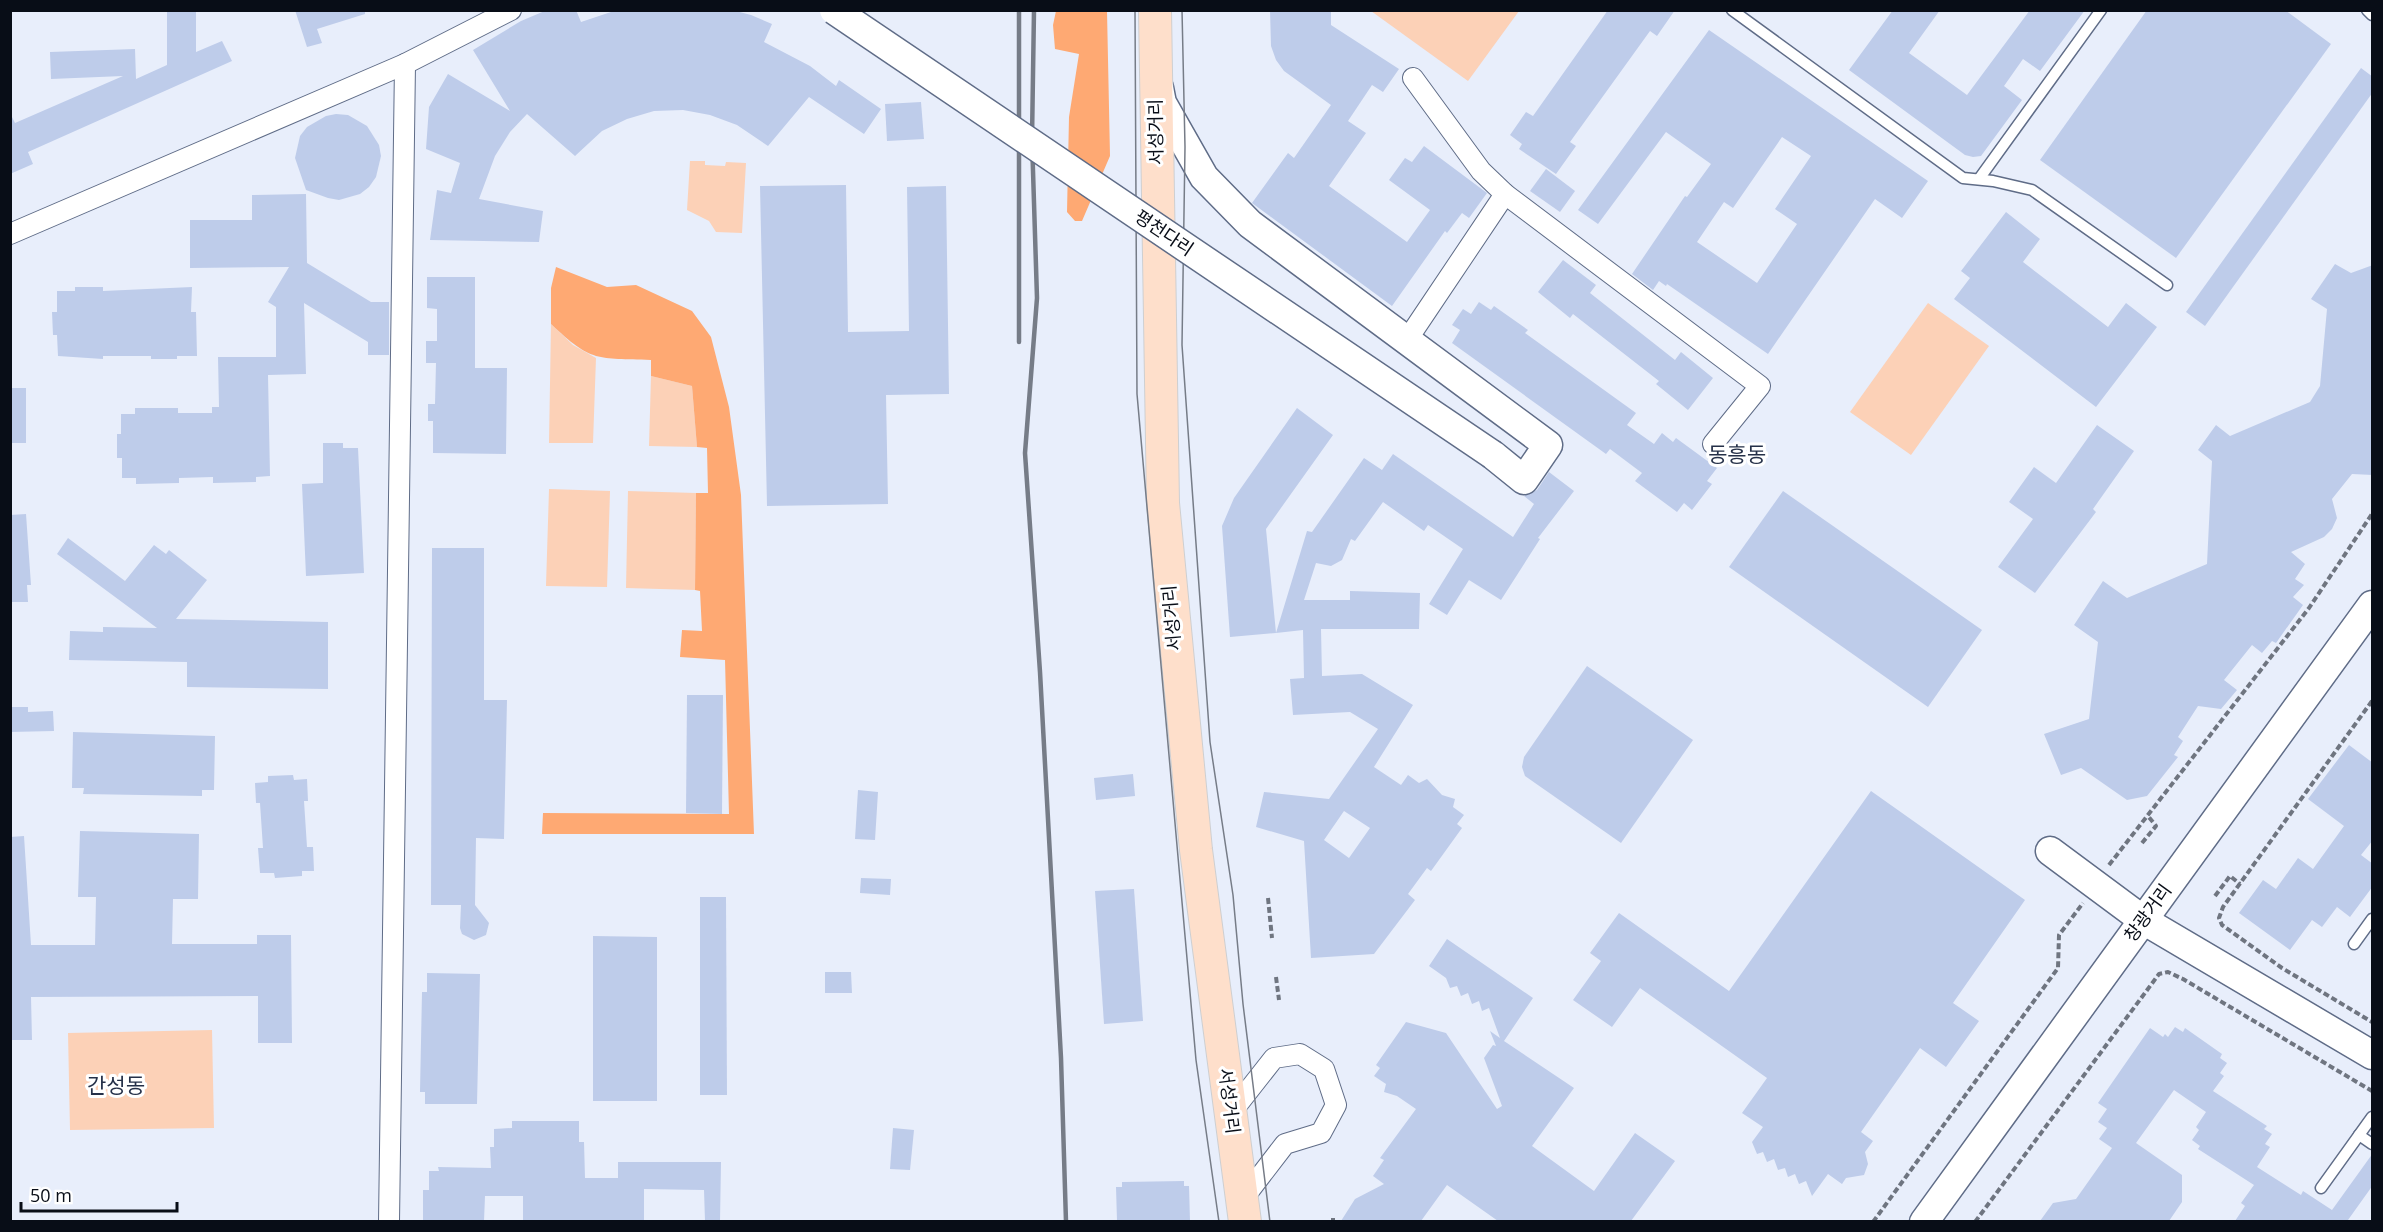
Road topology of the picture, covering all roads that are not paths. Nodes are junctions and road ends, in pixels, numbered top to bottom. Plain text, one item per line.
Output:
1 (511, 10) edge
2 (834, 10) edge
3 (1155, 10) edge
4 (1732, 10) edge
5 (2101, 10) edge
6 (2367, 10) edge
7 (2373, 15) edge
8 (1155, 56) junction
9 (405, 64) junction
10 (1413, 78) dead end
11 (1979, 179) junction
12 (1505, 194) junction
13 (10, 234) edge
14 (2167, 285) dead end
15 (1407, 340) junction
16 (1713, 444) dead end
17 (2373, 605) edge
18 (2050, 851) dead end
19 (2373, 919) edge
20 (2143, 920) junction
21 (2354, 945) dead end
22 (2373, 1055) edge
23 (1230, 1114) junction
24 (2373, 1117) edge
25 (2359, 1135) junction
26 (2373, 1144) edge
27 (2321, 1188) dead end
28 (1243, 1211) edge
29 (389, 1221) edge
30 (1924, 1221) edge

1 - 9 street
2 - 15 street, 평천다리, bridge
3 - 8 main road, 서성거리
4 - 11 lane
5 - 11 lane
6 - 7 lane
8 - 15 street
8 - 23 main road, 서성거리
9 - 13 street
9 - 29 street
10 - 12 street
11 - 14 lane
12 - 15 street
12 - 16 street
17 - 20 street, 창광거리
18 - 20 street
19 - 21 lane
20 - 22 street
20 - 30 street, 창광거리
23 - 28 main road, 서성거리
23 - 28 street
24 - 25 lane
25 - 26 lane
25 - 27 lane

